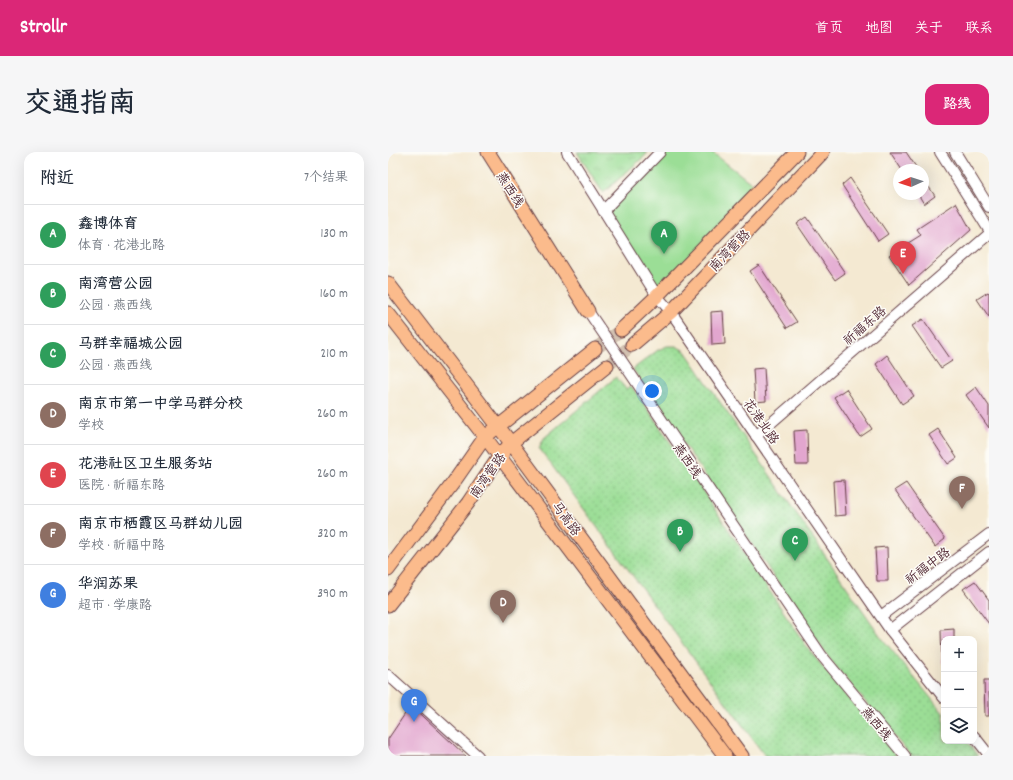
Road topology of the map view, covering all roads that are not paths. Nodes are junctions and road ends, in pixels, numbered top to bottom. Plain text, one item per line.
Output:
1 (488, 152) edge
2 (566, 152) edge
3 (660, 152) edge
4 (797, 152) edge
5 (823, 152) edge
6 (940, 152) edge
7 (955, 152) edge
8 (989, 207) edge
9 (603, 211) junction
10 (989, 230) edge
11 (989, 234) edge
12 (388, 283) edge
13 (657, 296) junction
14 (588, 311) joint
15 (671, 312) junction
16 (388, 313) edge
17 (621, 330) tunnel mouth
18 (632, 346) tunnel mouth
19 (595, 350) tunnel mouth
20 (607, 366) tunnel mouth
21 (497, 427) junction
22 (756, 436) junction
23 (485, 437) junction
24 (511, 443) junction
25 (499, 457) junction
26 (448, 490) junction
27 (468, 503) junction
28 (989, 534) edge
29 (989, 552) edge
30 (388, 570) edge
31 (388, 605) edge
32 (881, 616) junction
33 (890, 630) junction
34 (388, 675) edge
35 (941, 694) edge
36 (977, 740) edge
37 (989, 755) edge
38 (478, 756) edge
39 (725, 756) edge
40 (742, 756) edge
41 (905, 756) edge

1 - 14 main road, 燕西线
2 - 9 street, 花港北路
3 - 9 street
4 - 13 main road
5 - 15 main road, 南湾营路
6 - 10 street
7 - 8 street
9 - 13 street, 花港北路
11 - 22 street, 祈福东路
12 - 21 main road, 马高路
13 - 15 street, 花港北路
13 - 17 main road
14 - 41 street, 燕西线
15 - 18 main road, 南湾营路
15 - 22 street, 花港北路
16 - 23 main road, 马高路
19 - 21 main road
20 - 24 main road, 南湾营路
21 - 23 main road
21 - 24 main road, 马高路
22 - 32 street, 花港北路
23 - 25 main road, 马高路
23 - 26 main road
24 - 25 main road, 南湾营路
24 - 40 main road, 马高路
25 - 27 main road, 南湾营路
25 - 39 main road, 马高路
26 - 27 main road
26 - 30 main road
27 - 31 main road, 南湾营路
28 - 32 street, 祈福中路
29 - 33 street
32 - 33 street, 花港北路
33 - 35 street, 花港北路
34 - 38 street
36 - 37 street

